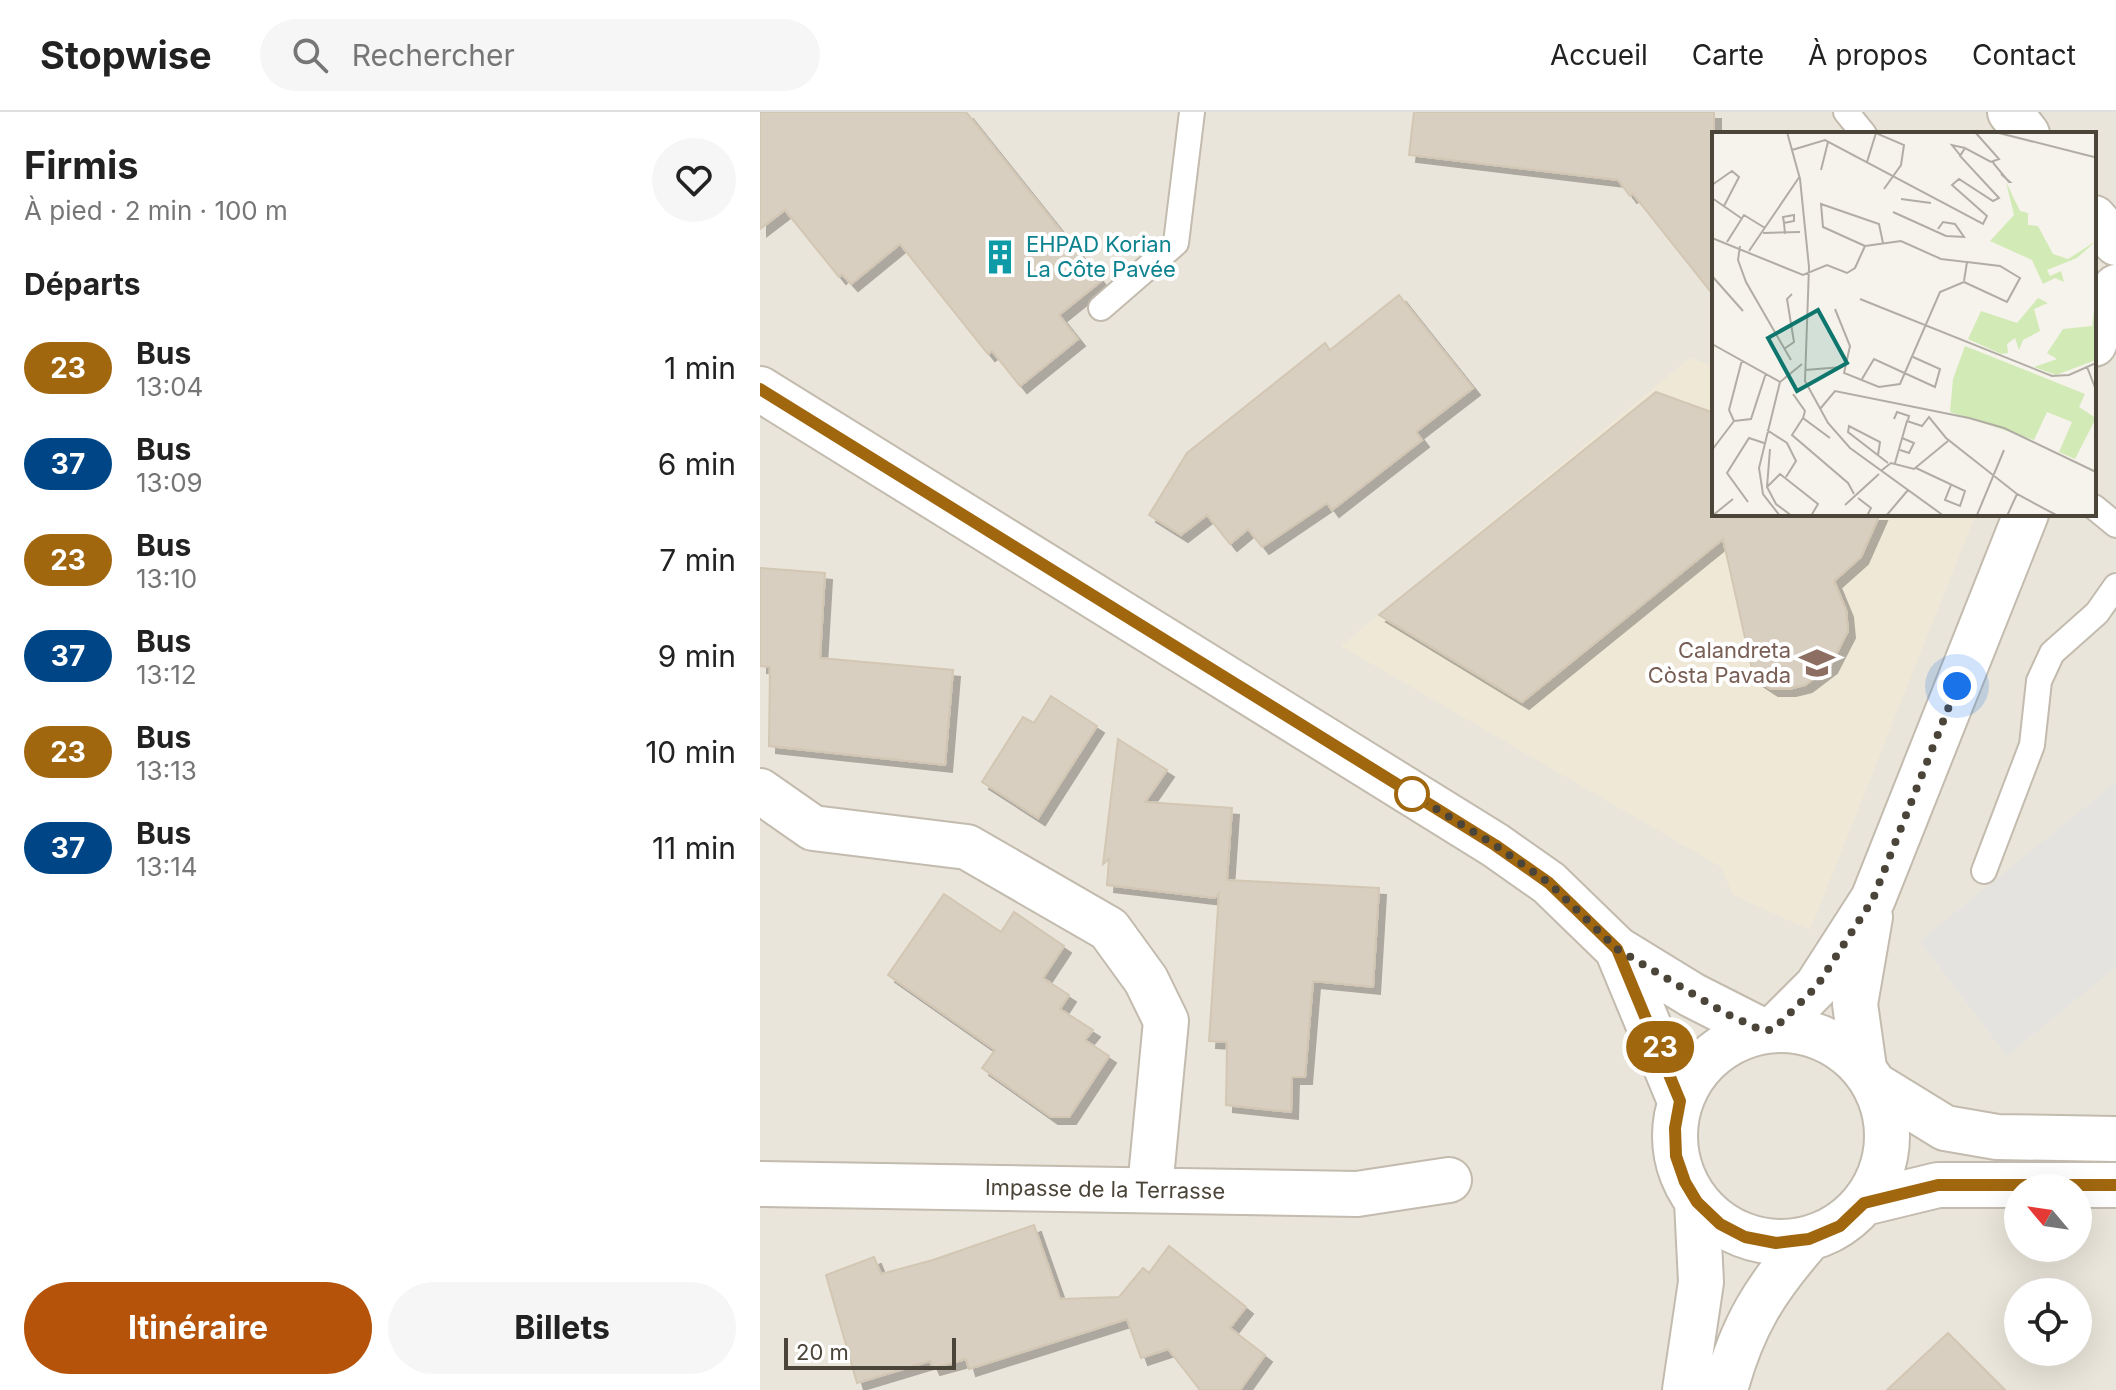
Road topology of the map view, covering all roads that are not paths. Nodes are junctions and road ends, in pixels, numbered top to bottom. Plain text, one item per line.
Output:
1 (1192, 112) edge
2 (1846, 112) edge
3 (2010, 112) edge
4 (1862, 132) edge
5 (2025, 132) edge
6 (2096, 220) edge
7 (2116, 243) edge
8 (2116, 287) edge
9 (1101, 308) dead end
10 (2096, 339) edge
11 (760, 389) edge
12 (2096, 509) edge
13 (2025, 516) edge
14 (2116, 525) edge
15 (2116, 586) edge
16 (760, 791) edge
17 (1984, 871) dead end
18 (1873, 899) junction
19 (1617, 949) junction
20 (1768, 1030) junction
21 (1869, 1077) junction
22 (1680, 1101) junction
23 (2116, 1139) edge
24 (1449, 1180) dead end
25 (760, 1184) edge
26 (2116, 1185) edge
27 (1150, 1188) junction
28 (1697, 1202) junction
29 (1864, 1203) junction
30 (1809, 1239) junction
31 (1685, 1390) edge
32 (1725, 1390) edge

1 - 9 lane
2 - 4 lane
3 - 5 street
6 - 7 street
8 - 10 street
11 - 19 street
12 - 14 lane
13 - 18 street
15 - 17 lane
16 - 27 street
18 - 20 street
18 - 21 street
19 - 20 street
19 - 22 street
20 - 21 street
20 - 22 street
21 - 23 street
21 - 29 street
22 - 28 street
24 - 27 street, Impasse de la Terrasse
25 - 27 street, Impasse de la Terrasse
26 - 29 street
28 - 30 street
28 - 31 street
29 - 30 street
30 - 32 street

